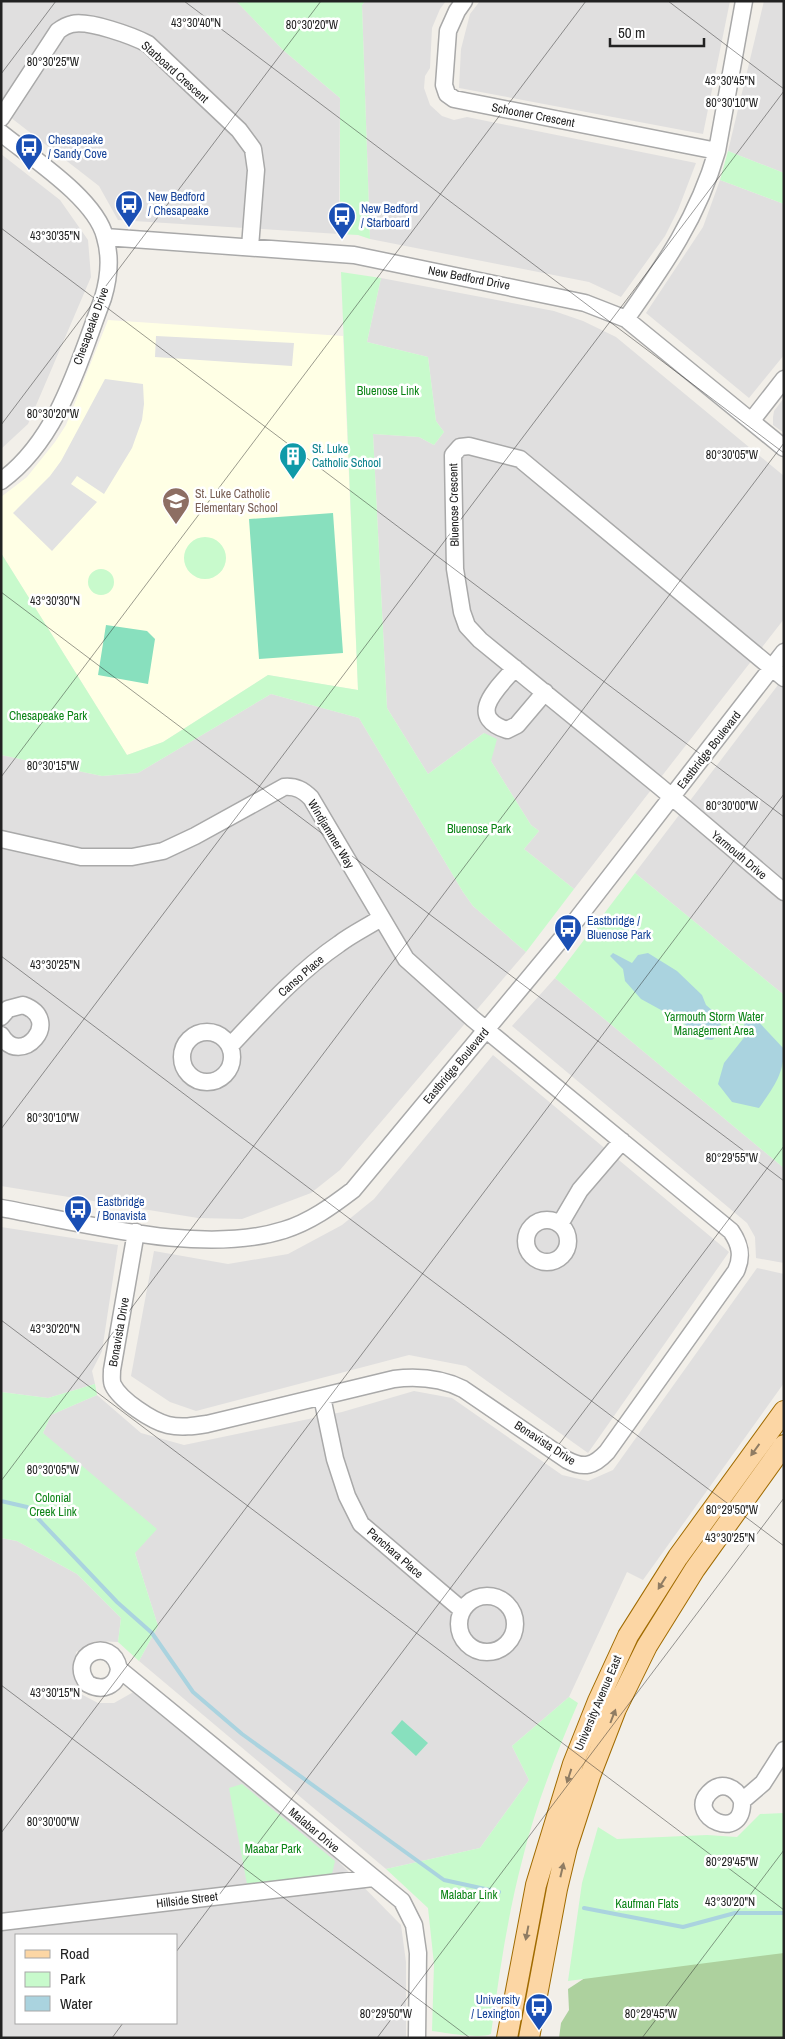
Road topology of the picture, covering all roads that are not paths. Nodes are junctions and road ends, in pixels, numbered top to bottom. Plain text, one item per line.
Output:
1 (464, 1) edge
2 (744, 1) edge
3 (1, 118) edge
4 (1, 133) edge
5 (717, 151) junction
6 (106, 237) junction
7 (250, 248) junction
8 (626, 319) junction
9 (784, 379) edge
10 (752, 420) junction
11 (784, 448) edge
12 (1, 481) edge
13 (784, 652) edge
14 (515, 668) junction
15 (778, 673) edge
16 (545, 692) junction
17 (672, 798) junction
18 (1, 839) edge
19 (784, 892) edge
20 (381, 918) junction
21 (1, 1017) edge
22 (486, 1030) junction
23 (1, 1035) edge
24 (230, 1046) dead end
25 (622, 1141) junction
26 (1, 1208) edge
27 (560, 1224) dead end
28 (136, 1232) junction
29 (322, 1397) junction
30 (784, 1411) edge
31 (784, 1446) edge
32 (462, 1610) dead end
33 (119, 1669) dead end
34 (784, 1750) edge
35 (742, 1801) dead end
36 (373, 1878) junction
37 (1, 1922) edge
38 (417, 2038) edge
39 (507, 2038) edge
40 (529, 2038) edge

1 - 5 street, Schooner Crescent
2 - 5 street
3 - 7 street, Starboard Crescent
4 - 6 street, Chesapeake Drive
5 - 8 street
6 - 7 street, New Bedford Drive
6 - 12 street, Chesapeake Drive
7 - 8 street, New Bedford Drive
8 - 10 street, New Bedford Drive
9 - 10 street
10 - 11 street, New Bedford Drive
13 - 15 street, Eastbridge Boulevard
14 - 15 street, Bluenose Crescent
14 - 16 street, Bluenose Crescent
14 - 16 street
15 - 17 street, Eastbridge Boulevard
16 - 17 street, Bluenose Crescent
17 - 19 street, Yarmouth Drive
17 - 22 street, Eastbridge Boulevard
18 - 20 street, Windjammer Way
20 - 22 street, Windjammer Way
20 - 24 street, Canso Place
21 - 23 street
22 - 25 street, Bonavista Drive
22 - 28 street, Eastbridge Boulevard
25 - 27 street
25 - 29 street, Bonavista Drive
26 - 28 street, Eastbridge Boulevard
28 - 29 street, Bonavista Drive
29 - 32 street, Panchara Place
30 -> 39 main road, University Avenue East
40 -> 31 main road, University Avenue East
33 - 36 street, Malabar Drive
34 - 35 street
36 - 37 street, Hillside Street
36 - 38 street, Malabar Drive

